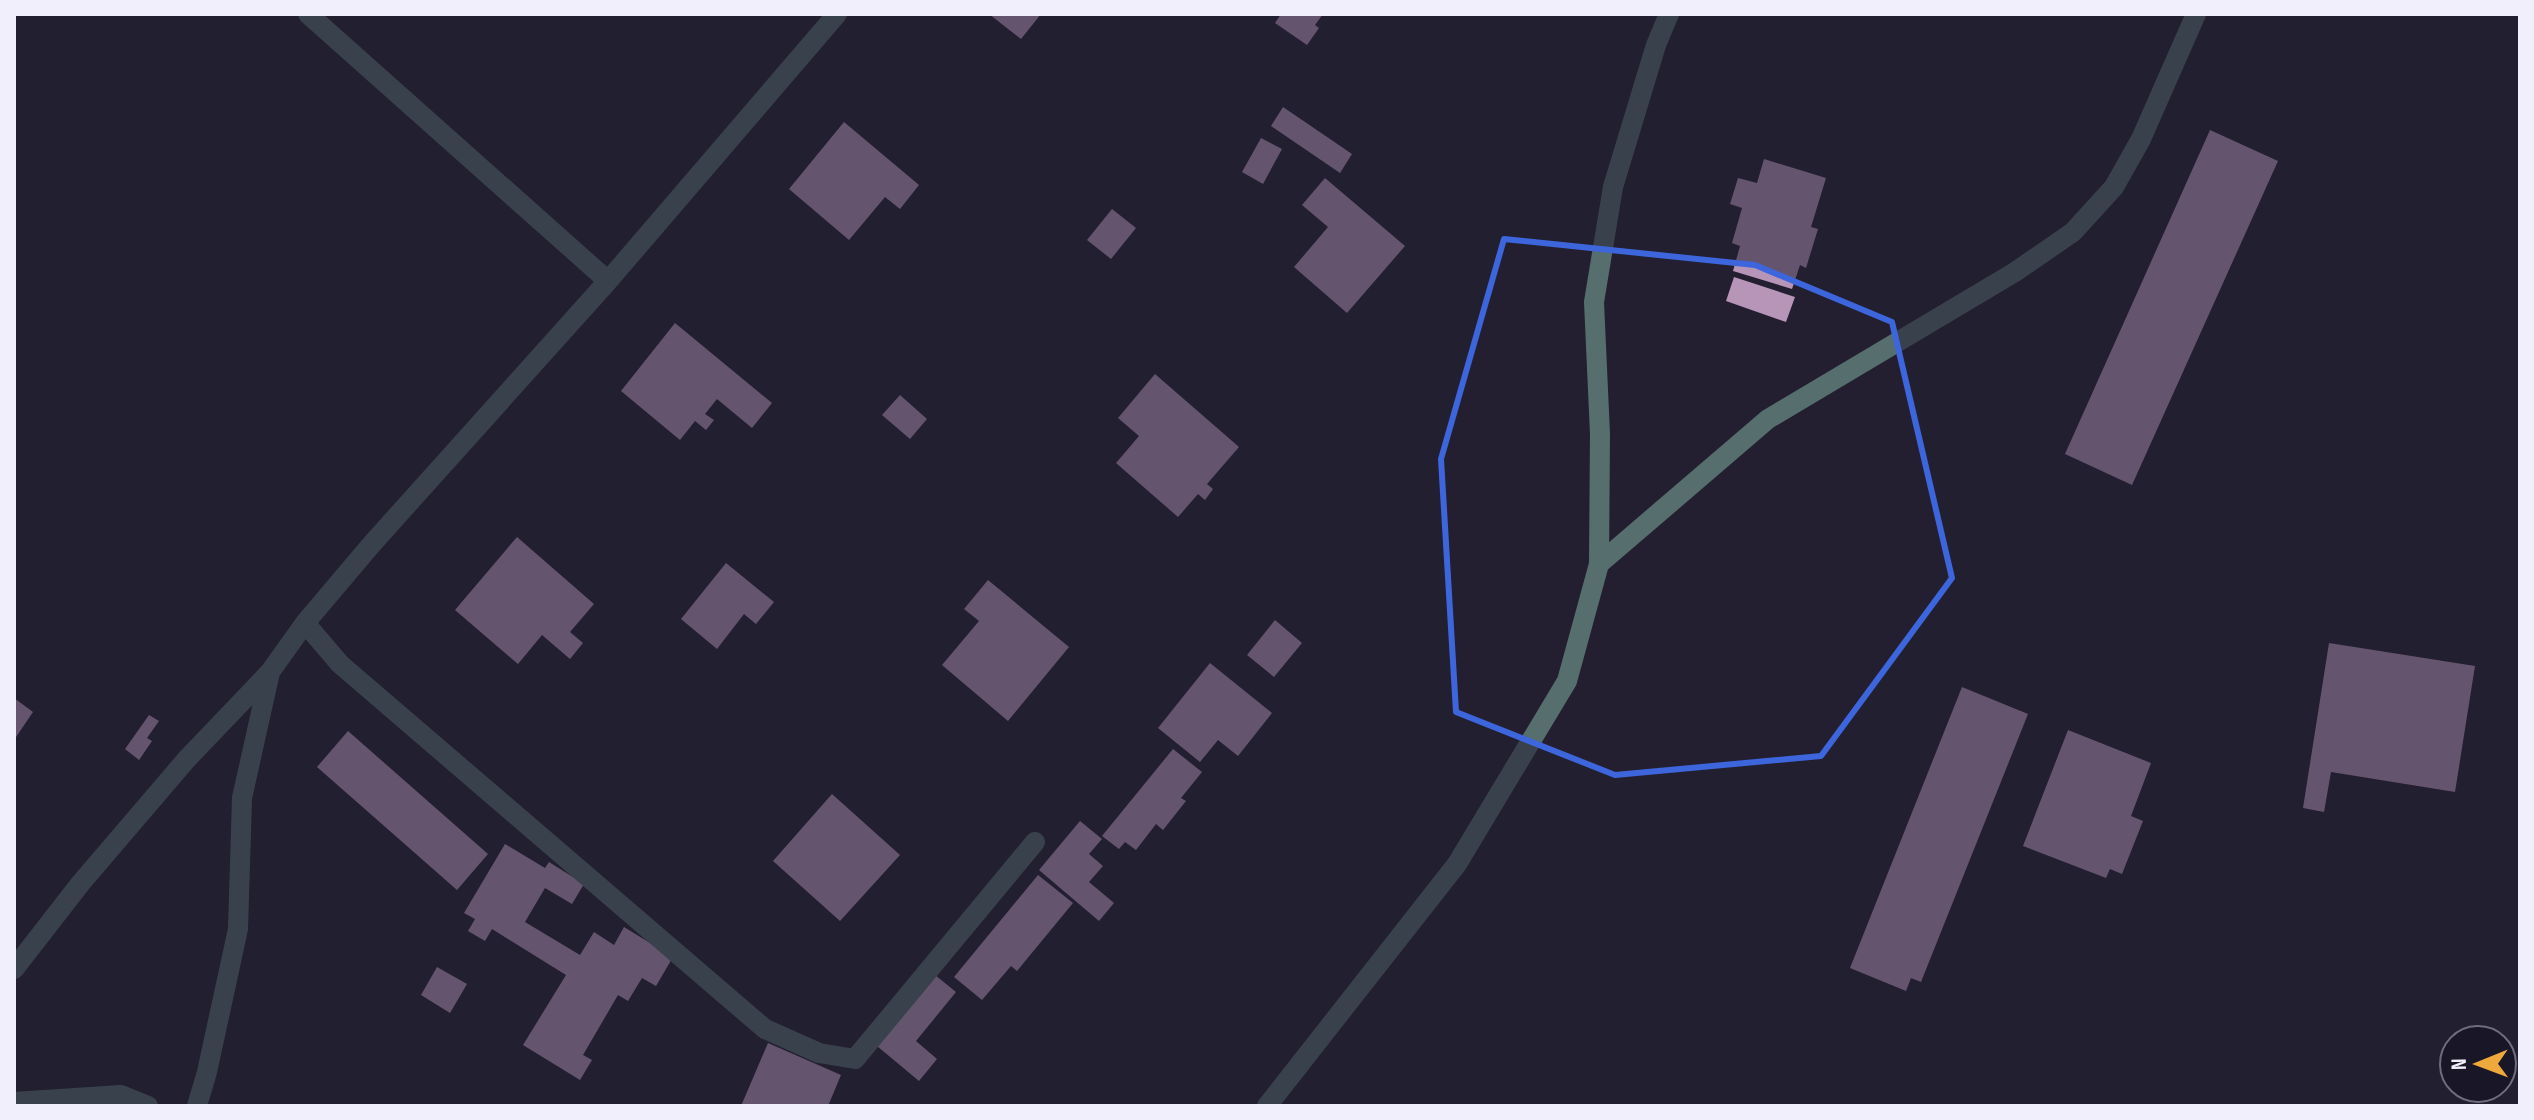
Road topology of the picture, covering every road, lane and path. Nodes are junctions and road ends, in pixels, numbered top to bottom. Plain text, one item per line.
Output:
1 (308, 14) edge
2 (837, 14) edge
3 (1669, 14) edge
4 (2196, 14) edge
5 (608, 281) junction
6 (1599, 564) junction
7 (305, 623) junction
8 (270, 672) junction
9 (1035, 842) dead end
10 (14, 969) edge
11 (14, 1102) edge
12 (148, 1106) edge
13 (197, 1106) edge
14 (1267, 1106) edge

1 - 5 street
2 - 5 street
3 - 6 street
4 - 6 street
5 - 7 street
6 - 14 street
7 - 8 street
7 - 9 street
8 - 10 street
8 - 13 street
11 - 12 street

